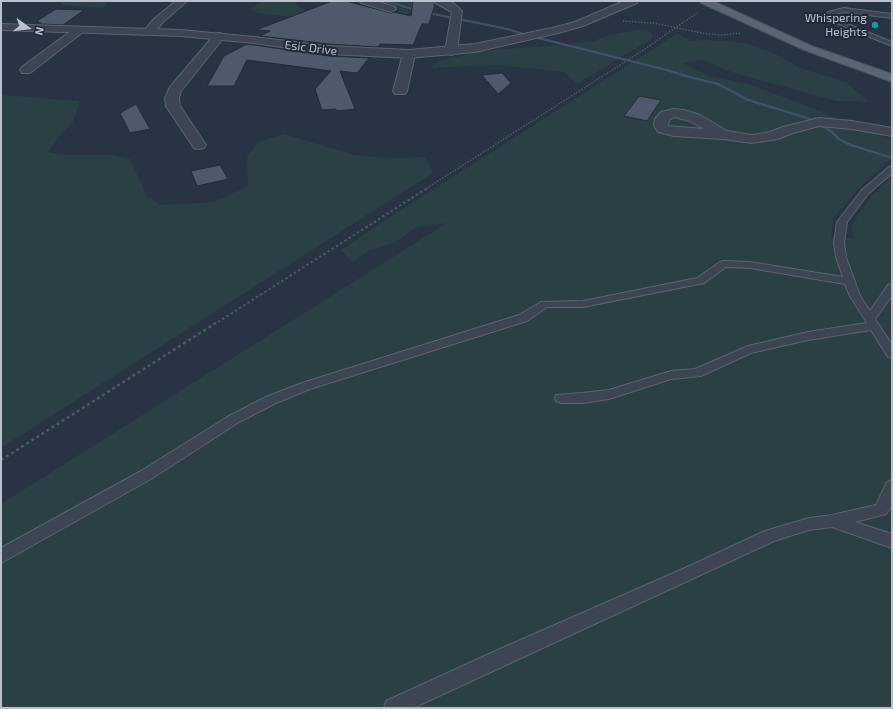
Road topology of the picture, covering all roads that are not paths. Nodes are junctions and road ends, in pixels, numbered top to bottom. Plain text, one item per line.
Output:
1 (182, 1) edge
2 (365, 1) edge
3 (633, 1) edge
4 (705, 1) edge
5 (443, 2) edge
6 (618, 5) edge
7 (391, 8) dead end
8 (892, 16) edge
9 (1, 27) edge
10 (79, 30) junction
11 (149, 32) junction
12 (219, 36) junction
13 (892, 44) edge
14 (451, 51) junction
15 (409, 54) junction
16 (26, 70) dead end
17 (892, 78) edge
18 (400, 91) dead end
19 (892, 132) edge
20 (723, 135) dead end
21 (199, 145) dead end
22 (892, 169) edge
23 (849, 281) junction
24 (892, 287) edge
25 (871, 323) junction
26 (892, 354) edge
27 (561, 398) dead end
28 (892, 486) edge
29 (832, 521) junction
30 (892, 541) edge
31 (1, 556) edge
32 (393, 708) edge

1 - 11 street
2 - 7 street
3 - 6 street, Esic Drive
4 - 17 main road
5 - 14 street
6 - 14 street, Esic Drive
8 - 13 lane
9 - 10 street, Esic Drive
10 - 11 street, Esic Drive
10 - 16 street
11 - 12 street, Esic Drive
12 - 15 street, Esic Drive
12 - 21 street
14 - 15 street, Esic Drive
15 - 18 street
19 - 20 street
22 - 23 lane
23 - 25 lane
23 - 31 lane
24 - 25 lane
25 - 26 lane
25 - 27 lane
28 - 29 lane
29 - 30 lane
29 - 32 lane

